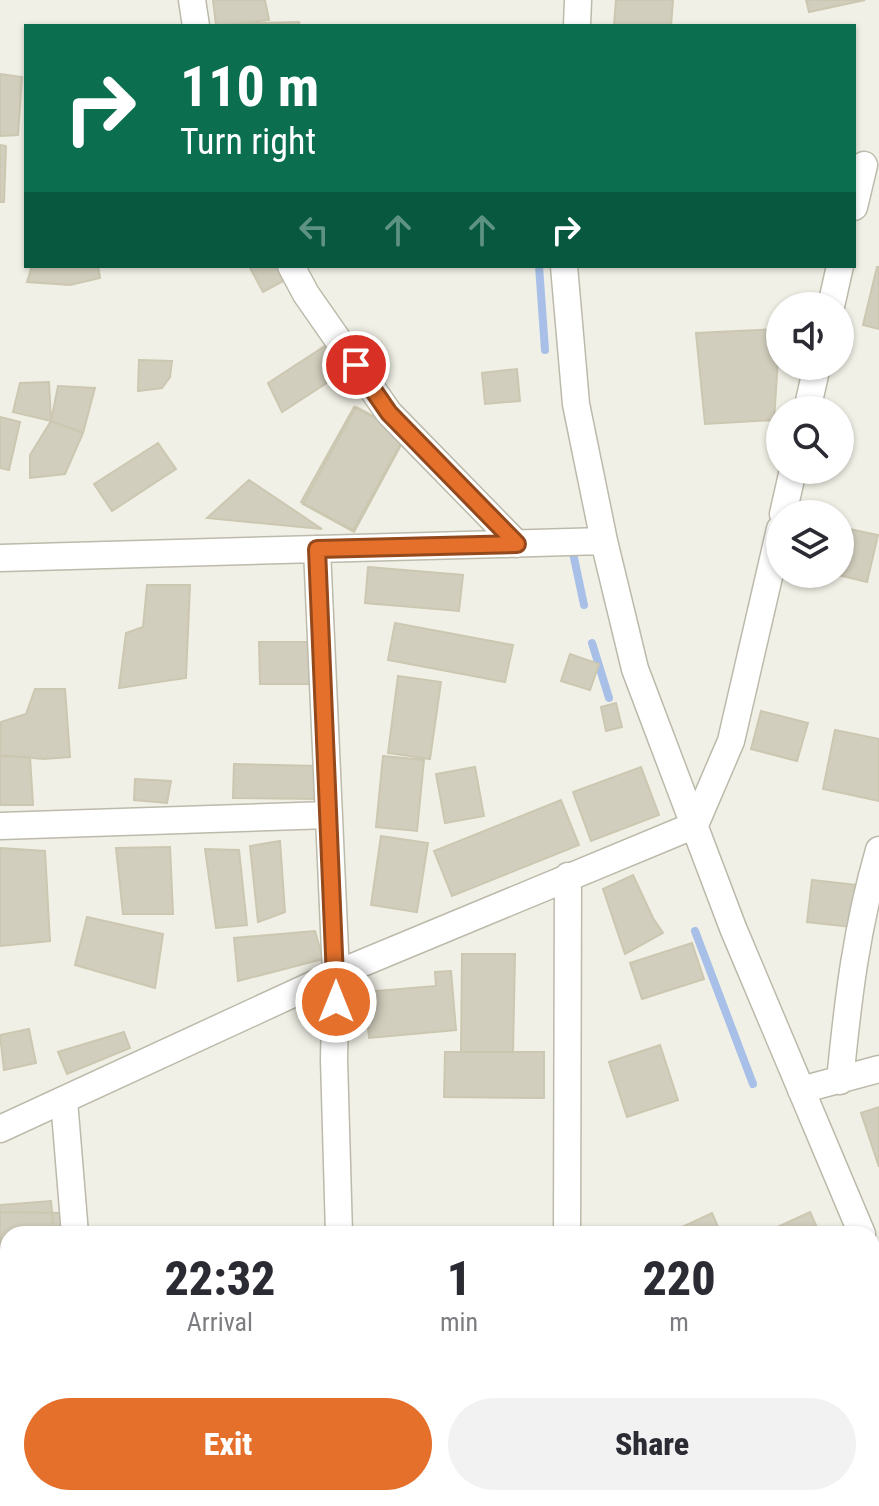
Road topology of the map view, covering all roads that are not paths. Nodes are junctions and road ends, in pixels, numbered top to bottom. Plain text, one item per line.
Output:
1 (192, 0) edge
2 (578, 0) edge
3 (196, 24) edge
4 (577, 24) edge
5 (866, 165) edge
6 (856, 200) edge
7 (292, 268) edge
8 (564, 268) edge
9 (840, 268) edge
10 (834, 292) edge
11 (604, 541) junction
12 (517, 544) junction
13 (317, 549) junction
14 (0, 558) edge
15 (766, 588) edge
16 (329, 815) junction
17 (695, 825) junction
18 (0, 826) edge
19 (879, 850) edge
20 (568, 876) junction
21 (336, 974) junction
22 (879, 1069) edge
23 (840, 1081) junction
24 (801, 1090) junction
25 (64, 1100) junction
26 (0, 1129) edge
27 (74, 1226) edge
28 (339, 1226) edge
29 (567, 1226) edge
30 (859, 1226) edge

1 - 3 street
2 - 4 street
5 - 6 street
7 - 12 street
8 - 11 street
9 - 10 street
11 - 12 street
11 - 17 street
12 - 13 street
13 - 14 street
13 - 16 street
15 - 17 street
16 - 18 street
16 - 21 street
17 - 20 street
17 - 24 street
19 - 23 street
20 - 21 street
20 - 29 street
21 - 25 street
21 - 28 street
22 - 23 street
23 - 24 street
24 - 30 street
25 - 26 street
25 - 27 street

